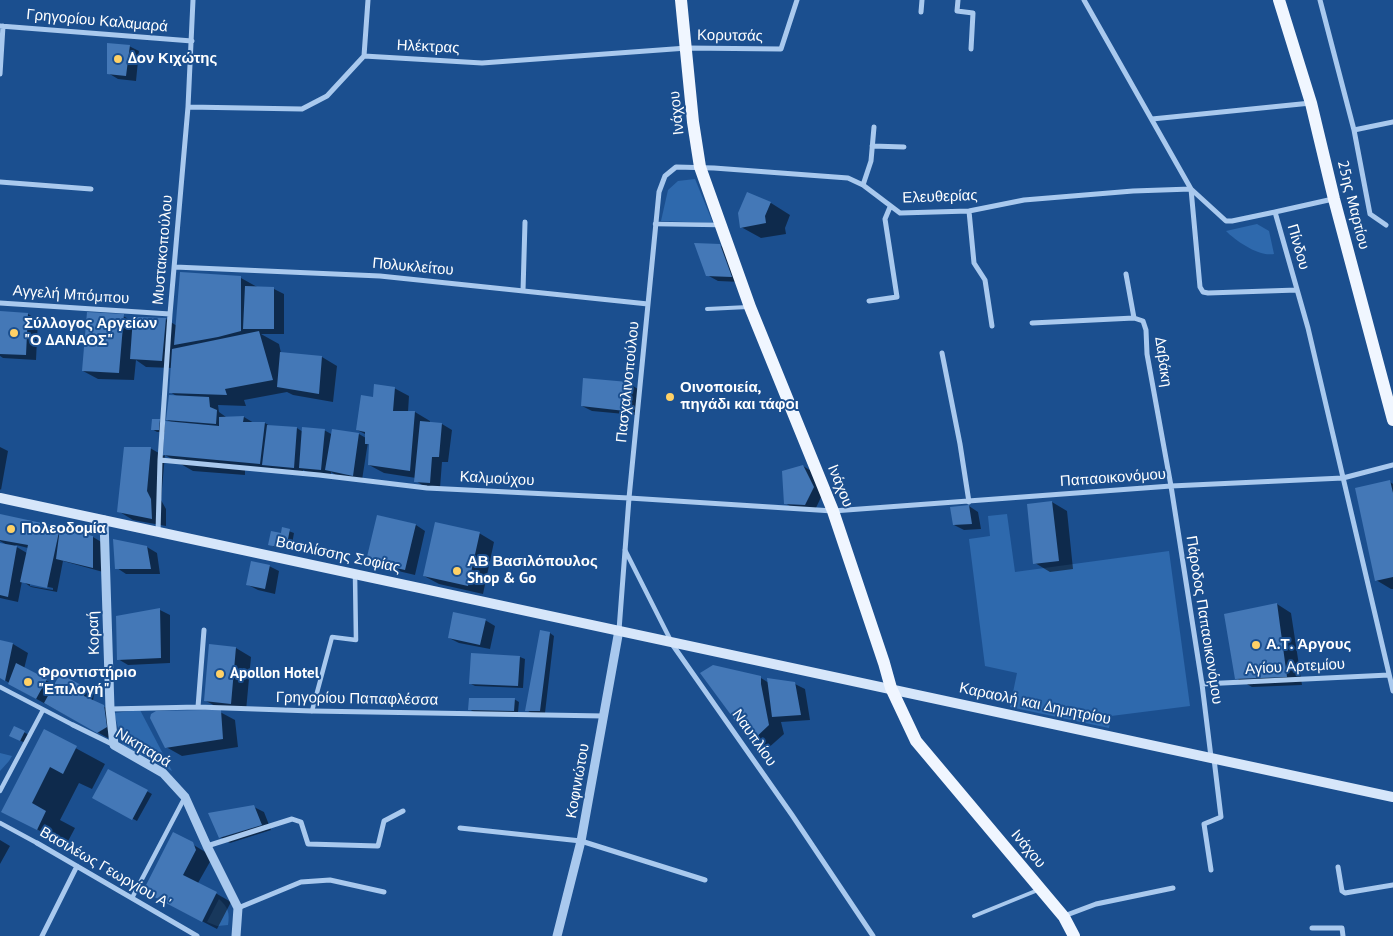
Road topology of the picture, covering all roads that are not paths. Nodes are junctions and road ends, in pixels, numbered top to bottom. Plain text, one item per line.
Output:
1 (193, 0) edge
2 (368, 0) edge
3 (681, 0) edge
4 (797, 0) edge
5 (922, 0) edge
6 (958, 0) edge
7 (1084, 0) edge
8 (1279, 0) edge
9 (1320, 0) edge
10 (921, 12) dead end
11 (1, 26) edge
12 (192, 41) junction
13 (687, 48) junction
14 (971, 50) dead end
15 (364, 56) junction
16 (0, 74) edge
17 (1311, 103) junction
18 (188, 107) junction
19 (1152, 119) junction
20 (1393, 122) edge
21 (874, 127) dead end
22 (1354, 130) junction
23 (872, 146) junction
24 (904, 147) dead end
25 (700, 167) junction
26 (0, 182) edge
27 (862, 184) junction
28 (91, 188) dead end
29 (1191, 188) junction
30 (1334, 199) junction
31 (890, 207) junction
32 (969, 211) junction
33 (1275, 212) junction
34 (525, 222) dead end
35 (655, 224) junction
36 (720, 225) junction
37 (1386, 225) dead end
38 (175, 267) junction
39 (1126, 274) dead end
40 (1298, 290) junction
41 (524, 291) junction
42 (869, 301) dead end
43 (0, 302) edge
44 (648, 304) junction
45 (750, 307) junction
46 (707, 309) dead end
47 (170, 314) junction
48 (1134, 318) junction
49 (1032, 323) dead end
50 (992, 326) dead end
51 (942, 352) dead end
52 (1393, 420) edge
53 (160, 460) junction
54 (1393, 465) edge
55 (1343, 478) junction
56 (1171, 486) junction
57 (0, 498) edge
58 (629, 498) junction
59 (969, 502) junction
60 (833, 511) junction
61 (104, 520) junction
62 (158, 532) junction
63 (625, 549) junction
64 (356, 574) junction
65 (204, 630) dead end
66 (619, 630) junction
67 (671, 641) junction
68 (1389, 675) junction
69 (1202, 684) junction
70 (0, 687) edge
71 (891, 688) junction
72 (1393, 691) edge
73 (198, 707) junction
74 (110, 709) junction
75 (43, 710) junction
76 (312, 711) junction
77 (604, 716) junction
78 (73, 725) joint
79 (114, 745) junction
80 (1213, 758) junction
81 (0, 791) edge
82 (185, 797) junction
83 (1393, 797) edge
84 (403, 811) dead end
85 (0, 822) edge
86 (460, 828) dead end
87 (581, 841) junction
88 (37, 843) joint
89 (207, 846) junction
90 (77, 866) junction
91 (1338, 867) dead end
92 (1211, 870) dead end
93 (705, 880) dead end
94 (1393, 885) edge
95 (1173, 888) dead end
96 (1040, 889) junction
97 (384, 892) dead end
98 (132, 898) junction
99 (238, 908) junction
100 (974, 916) dead end
101 (1064, 917) junction
102 (1312, 928) dead end
103 (42, 936) edge
104 (197, 936) edge
105 (236, 936) edge
106 (557, 936) edge
107 (872, 936) edge
108 (1074, 936) edge
109 (1343, 936) edge

1 - 12 street, Μυστακοπούλου
2 - 15 street
3 - 13 main road, Ινάχου
4 - 13 street, Κορυτσάς
5 - 10 street
6 - 14 street
7 - 19 street, Πίνδου
8 - 17 main road, 25ης Μαρτίου
9 - 22 street
11 - 12 street, Γρηγορίου Καλαμαρά
11 - 16 street
12 - 18 street, Μυστακοπούλου
13 - 15 street, Ηλέκτρας
13 - 25 main road, Ινάχου
15 - 18 street
17 - 19 street
17 - 30 main road, 25ης Μαρτίου
18 - 38 street, Μυστακοπούλου
19 - 29 street, Πίνδου
20 - 22 street
21 - 23 street
22 - 37 street
23 - 24 street
23 - 27 street
25 - 27 street, Ελευθερίας
25 - 35 street, Πασχαλινοπούλου
25 - 36 main road, Ινάχου
26 - 28 street
27 - 31 street, Ελευθερίας
29 - 32 street, Ελευθερίας
29 - 33 street, Πίνδου
29 - 40 street
30 - 33 street
30 - 52 main road, 25ης Μαρτίου
31 - 32 street, Ελευθερίας
31 - 42 street
32 - 50 street
33 - 40 street, Πίνδου
34 - 41 street
35 - 36 street
35 - 44 street, Πασχαλινοπούλου
36 - 45 main road, Ινάχου
38 - 41 street, Πολυκλείτου
38 - 47 street, Μυστακοπούλου
39 - 48 street
40 - 55 street, Πίνδου
41 - 44 street, Πολυκλείτου
43 - 47 street, Αγγελή Μπόμπου
44 - 58 street, Πασχαλινοπούλου
45 - 46 lane
45 - 60 main road, Ινάχου
47 - 53 street, Μυστακοπούλου
48 - 49 street
48 - 56 street, Δαβάκη
51 - 59 street
53 - 58 street, Καλμούχου
53 - 62 street, Μυστακοπούλου
54 - 55 street, Παπαοικονόμου
55 - 56 street, Παπαοικονόμου
55 - 68 street, Πίνδου
56 - 59 street, Παπαοικονόμου
56 - 69 street, Πάροδος Παπαοικονόμου
57 - 61 main road, Βασιλίσσης Σοφίας
58 - 60 street, Καλμούχου
58 - 63 street, Πασχαλινοπούλου
59 - 60 street, Παπαοικονόμου
60 - 71 main road, Ινάχου
61 - 62 main road, Βασιλίσσης Σοφίας
61 - 74 street, Κοραή
62 - 64 main road, Βασιλίσσης Σοφίας
63 - 66 street, Πασχαλινοπούλου
63 - 67 street, Ναυπλίου
64 - 66 main road, Βασιλίσσης Σοφίας
64 - 76 street
65 - 73 street
66 - 67 main road, Βασιλίσσης Σοφίας
66 - 77 street, Κοφινιώτου
67 - 71 main road, Καραολή και Δημητρίου
67 - 107 street, Ναυπλίου
68 - 69 street, Αγίου Αρτεμίου
68 - 72 street, Πίνδου
69 - 80 street, Πάροδος Παπαοικονόμου
70 - 75 street, Νικηταρά
71 - 80 main road, Καραολή και Δημητρίου
71 - 96 main road, Ινάχου
73 - 74 street, Γρηγορίου Παπαφλέσσα
73 - 76 street, Γρηγορίου Παπαφλέσσα
74 - 79 street, Κοραή
75 - 78 street, Νικηταρά
75 - 81 street
76 - 77 street, Γρηγορίου Παπαφλέσσα
77 - 87 street, Κοφινιώτου
78 - 79 street, Νικηταρά
79 - 82 street, Νικηταρά
80 - 83 main road, Καραολή και Δημητρίου
80 - 92 street, Πάροδος Παπαοικονόμου
82 - 89 street, Νικηταρά
82 - 98 street
84 - 89 street
85 - 88 street, Βασιλέως Γεωργίου Α'
86 - 87 street
87 - 93 street
87 - 106 street, Κοφινιώτου
88 - 90 street, Βασιλέως Γεωργίου Α'
89 - 99 street, Νικηταρά
90 - 98 street, Βασιλέως Γεωργίου Α'
90 - 103 street
91 - 94 street
95 - 101 street
96 - 100 lane
96 - 101 main road, Ινάχου
97 - 99 street
98 - 104 street, Βασιλέως Γεωργίου Α'
99 - 105 street
101 - 108 main road, Ινάχου
102 - 109 street

